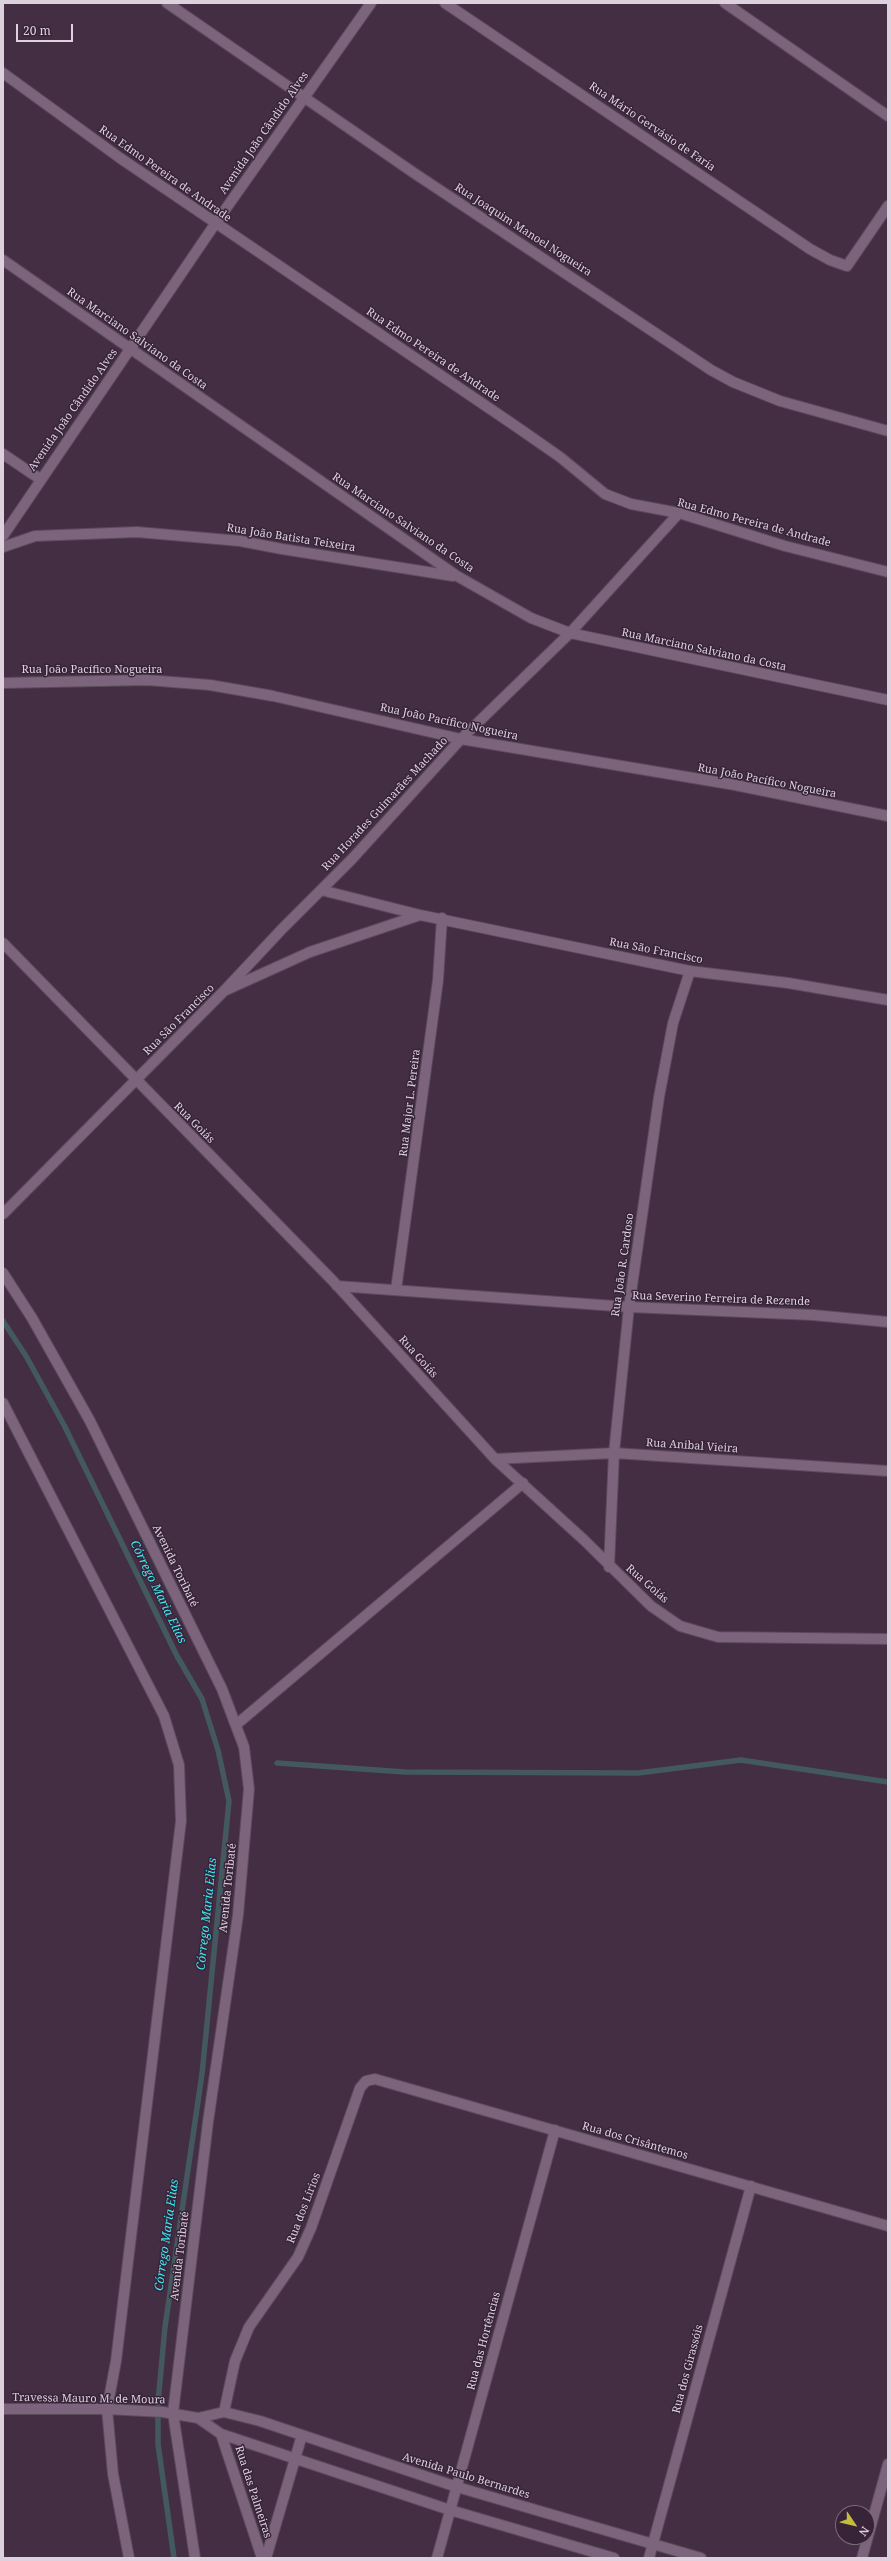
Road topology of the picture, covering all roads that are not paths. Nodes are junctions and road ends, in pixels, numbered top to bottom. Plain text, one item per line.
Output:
1 (167, 3) edge
2 (371, 3) edge
3 (445, 3) edge
4 (725, 3) edge
5 (3, 73) edge
6 (306, 96) junction
7 (888, 116) edge
8 (888, 206) edge
9 (215, 224) junction
10 (3, 260) edge
11 (129, 350) junction
12 (888, 431) edge
13 (3, 454) edge
14 (40, 479) junction
15 (679, 513) junction
16 (3, 536) edge
17 (3, 547) edge
18 (888, 572) edge
19 (457, 576) junction
20 (570, 633) junction
21 (3, 683) edge
22 (888, 700) edge
23 (461, 739) junction
24 (888, 816) edge
25 (321, 890) junction
26 (420, 915) junction
27 (442, 918) junction
28 (3, 943) edge
29 (690, 971) junction
30 (224, 991) junction
31 (888, 1000) edge
32 (136, 1080) junction
33 (3, 1214) edge
34 (3, 1273) edge
35 (337, 1286) junction
36 (396, 1290) junction
37 (628, 1307) junction
38 (888, 1322) edge
39 (3, 1403) edge
40 (614, 1453) junction
41 (495, 1459) junction
42 (888, 1471) edge
43 (523, 1483) junction
44 (609, 1567) junction
45 (888, 1639) edge
46 (237, 1724) junction
47 (375, 2079) joint
48 (555, 2130) junction
49 (751, 2186) junction
50 (888, 2226) edge
51 (3, 2409) edge
52 (107, 2409) junction
53 (168, 2412) junction
54 (224, 2412) junction
55 (198, 2418) junction
56 (221, 2434) junction
57 (302, 2436) junction
58 (295, 2458) junction
59 (888, 2464) edge
60 (457, 2487) junction
61 (450, 2510) junction
62 (652, 2545) junction
63 (129, 2558) edge
64 (195, 2558) edge
65 (262, 2558) edge
66 (266, 2558) edge
67 (437, 2558) edge
68 (614, 2558) edge
69 (649, 2558) edge
70 (701, 2558) edge
71 (862, 2558) edge

1 - 6 street, Rua Joaquim Manoel Nogueira
2 - 6 street, Avenida João Cândido Alves
3 - 8 street, Rua Mário Gervásio de Faria
4 - 7 street
5 - 9 street, Rua Edmo Pereira de Andrade
6 - 9 street, Avenida João Cândido Alves
6 - 12 street, Rua Joaquim Manoel Nogueira
9 - 11 street, Avenida João Cândido Alves
9 - 15 street, Rua Edmo Pereira de Andrade
10 - 11 street, Rua Marciano Salviano da Costa
11 - 14 street, Avenida João Cândido Alves
11 - 19 street, Rua Marciano Salviano da Costa
13 - 14 street
14 - 16 street, Avenida João Cândido Alves
15 - 18 street, Rua Edmo Pereira de Andrade
15 - 20 street, Rua Horades Guimarães Machado
17 - 19 street, Rua João Batista Teixeira
19 - 20 street, Rua Marciano Salviano da Costa
20 - 22 street, Rua Marciano Salviano da Costa
20 - 23 street, Rua Horades Guimarães Machado
21 - 23 street, Rua João Pacífico Nogueira
23 - 24 street, Rua João Pacífico Nogueira
23 - 25 street, Rua Horades Guimarães Machado
25 - 26 street, Rua São Francisco
25 - 30 street, Rua Horades Guimarães Machado
26 - 27 street, Rua São Francisco
26 - 30 street, Rua São Francisco
27 - 29 street, Rua São Francisco
27 - 36 street, Rua Major L. Pereira
28 - 32 street, Rua Goiás
29 - 31 street, Rua São Francisco
29 - 37 street, Rua João R. Cardoso
30 - 32 street, Rua São Francisco
32 - 33 street, Rua São Francisco
32 - 35 street, Rua Goiás
34 - 46 street, Avenida Toribaté
35 - 36 street, Rua Severino Ferreira de Rezende
35 - 41 street, Rua Goiás
36 - 37 street, Rua Severino Ferreira de Rezende
37 - 38 street, Rua Severino Ferreira de Rezende
37 - 40 street, Rua João R. Cardoso
39 - 52 street
40 - 41 street, Rua Anibal Vieira
40 - 42 street, Rua Anibal Vieira
40 - 44 street, Rua João R. Cardoso
41 - 43 street, Rua Goiás
43 - 44 street, Rua Goiás
43 - 46 street
44 - 45 street, Rua Goiás
46 - 53 street, Avenida Toribaté
47 - 48 street, Rua dos Crisântemos
47 - 54 street, Rua dos Lírios
48 - 49 street, Rua dos Crisântemos
48 - 60 street, Rua das Hortências
49 - 50 street, Rua dos Crisântemos
49 - 62 street, Rua dos Girassóis
51 - 52 street, Travessa Mauro M. de Moura
52 - 53 street, Travessa Mauro M. de Moura
52 - 63 street
53 - 55 street, Travessa Mauro M. de Moura
53 - 64 street, Avenida Toribaté
54 - 55 street, Travessa Mauro M. de Moura
54 - 57 street, Avenida Paulo Bernardes
55 - 56 street, Travessa Mauro M. de Moura
56 - 58 street
56 - 65 street, Rua das Palmeiras
57 - 58 street, Rua das Palmeiras
57 - 60 street, Avenida Paulo Bernardes
58 - 61 street
58 - 66 street, Rua das Palmeiras
59 - 71 street
60 - 61 street, Rua das Hortências
60 - 62 street, Avenida Paulo Bernardes
61 - 67 street, Rua das Hortências
61 - 68 street
62 - 69 street, Rua dos Girassóis
62 - 70 street, Avenida Paulo Bernardes

